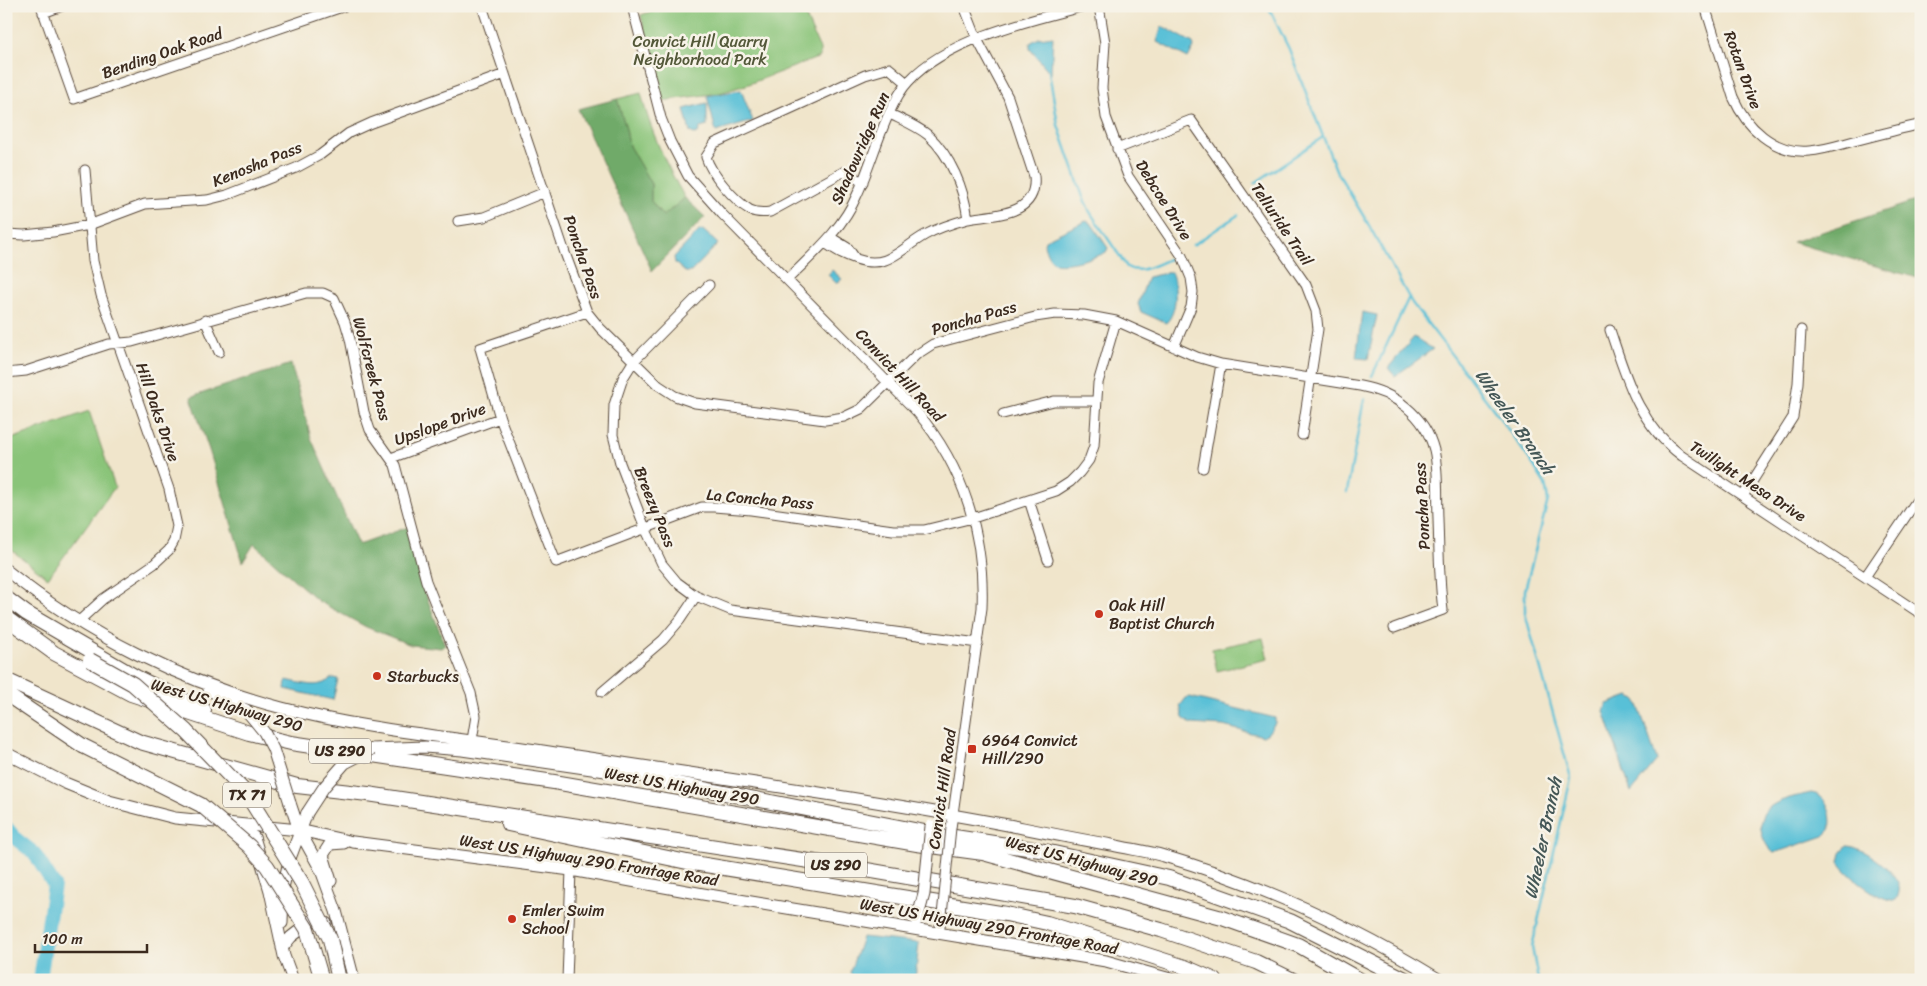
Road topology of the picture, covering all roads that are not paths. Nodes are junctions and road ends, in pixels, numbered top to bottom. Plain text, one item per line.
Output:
1 (62, 6) edge
2 (345, 6) edge
3 (482, 6) edge
4 (632, 6) edge
5 (964, 6) edge
6 (1085, 6) edge
7 (1099, 6) edge
8 (1705, 6) edge
9 (42, 10) edge
10 (977, 39) junction
11 (505, 74) junction
12 (907, 82) junction
13 (890, 114) junction
14 (1921, 124) edge
15 (1117, 149) junction
16 (85, 170) dead end
17 (863, 182) junction
18 (545, 192) junction
19 (968, 219) junction
20 (458, 221) dead end
21 (89, 225) junction
22 (6, 234) edge
23 (827, 240) junction
24 (787, 280) junction
25 (709, 285) dead end
26 (587, 312) junction
27 (205, 320) junction
28 (1116, 321) junction
29 (1610, 330) dead end
30 (1801, 330) dead end
31 (118, 343) junction
32 (1174, 346) junction
33 (219, 352) dead end
34 (633, 362) junction
35 (1221, 364) junction
36 (6, 373) edge
37 (1311, 378) junction
38 (889, 383) junction
39 (1096, 401) junction
40 (1003, 414) dead end
41 (500, 418) junction
42 (1302, 435) dead end
43 (391, 458) junction
44 (1203, 468) dead end
45 (1921, 494) edge
46 (1743, 496) junction
47 (1029, 500) junction
48 (973, 518) junction
49 (645, 528) junction
50 (1048, 560) dead end
51 (6, 570) edge
52 (1865, 577) junction
53 (696, 596) junction
54 (6, 598) edge
55 (1921, 614) edge
56 (6, 617) edge
57 (79, 621) junction
58 (1394, 628) dead end
59 (978, 643) junction
60 (185, 677) junction
61 (6, 680) edge
62 (602, 692) dead end
63 (6, 694) edge
64 (250, 733) junction
65 (472, 740) junction
66 (10, 754) edge
67 (652, 779) junction
68 (759, 785) junction
69 (368, 794) junction
70 (290, 803) junction
71 (915, 809) junction
72 (307, 813) junction
73 (952, 815) junction
74 (175, 818) junction
75 (827, 828) junction
76 (277, 829) junction
77 (299, 830) junction
78 (933, 830) junction
79 (322, 836) junction
80 (353, 842) junction
81 (571, 870) junction
82 (336, 911) junction
83 (901, 927) junction
84 (939, 934) junction
85 (282, 944) junction
86 (345, 946) junction
87 (293, 980) edge
88 (322, 980) edge
89 (339, 980) edge
90 (354, 980) edge
91 (567, 980) edge
92 (1174, 980) edge
93 (1215, 980) edge
94 (1293, 980) edge
95 (1360, 980) edge
96 (1407, 980) edge
97 (1440, 980) edge

1 - 9 street
2 - 9 street, Bending Oak Road
3 - 11 street, Poncha Pass
4 - 24 street, Convict Hill Road
5 - 10 street
6 - 10 street, Shadowridge Run
7 - 15 street, Debcoe Drive
8 - 14 street, Rotan Drive
10 - 12 street, Shadowridge Run
10 - 19 street
11 - 18 street, Poncha Pass
11 - 21 street, Kenosha Pass
12 - 13 street, Shadowridge Run
12 - 17 street
13 - 17 street, Shadowridge Run
13 - 19 street
15 - 32 street, Debcoe Drive
15 - 37 street, Telluride Trail
16 - 21 street, Hill Oaks Drive
17 - 23 street, Shadowridge Run
18 - 20 street
18 - 26 street, Poncha Pass
19 - 23 street
21 - 22 street, Kenosha Pass
21 - 31 street, Hill Oaks Drive
23 - 24 street, Shadowridge Run
24 - 38 street, Convict Hill Road
25 - 34 street, Breezy Pass
26 - 34 street, Poncha Pass
26 - 41 street, La Concha Pass
27 - 31 street, Wolfcreek Pass
27 - 33 street
27 - 43 street, Wolfcreek Pass
28 - 32 street, Poncha Pass
28 - 38 street, Poncha Pass
28 - 39 street, La Concha Pass
29 - 46 street, Twilight Mesa Drive
30 - 46 street
31 - 36 street, Wolfcreek Pass
31 - 57 street, Hill Oaks Drive
32 - 35 street, Poncha Pass
34 - 38 street, Poncha Pass
34 - 49 street, Breezy Pass
35 - 37 street, Poncha Pass
35 - 44 street
37 - 42 street, Telluride Trail
37 - 58 street, Poncha Pass
38 - 48 street, Convict Hill Road
39 - 40 street
39 - 47 street, La Concha Pass
41 - 43 street, Upslope Drive
41 - 49 street, La Concha Pass
43 - 65 street, Wolfcreek Pass
45 - 52 street
46 - 52 street, Twilight Mesa Drive
47 - 48 street, La Concha Pass
47 - 50 street
48 - 49 street, La Concha Pass
48 - 59 street, Convict Hill Road
49 - 53 street, Breezy Pass
51 - 57 main road, West US Highway 290
52 - 55 street, Twilight Mesa Drive
53 - 59 street, Breezy Pass
53 - 62 street
54 - 64 highway
56 - 64 highway, West US Highway 290 / US 290
56 - 89 highway, TX 71, bridge
57 - 60 main road, West US Highway 290
59 - 73 street, Convict Hill Road
60 - 65 main road, West US Highway 290
60 - 70 main road, bridge
61 - 69 highway, US 290
63 - 88 highway, TX 71, bridge
64 - 75 highway, West US Highway 290 / US 290
65 - 68 main road, West US Highway 290
66 - 74 main road, West US Highway 290 Frontage Road
67 - 68 main road
67 - 72 main road, bridge
67 - 78 highway
68 - 71 main road, West US Highway 290
69 - 93 highway, US 290
69 - 94 highway, US 290
70 - 76 main road
70 - 77 main road
71 - 73 main road, West US Highway 290
71 - 78 main road
72 - 77 main road
72 - 79 main road
73 - 84 street, Convict Hill Road, bridge
73 - 97 main road, West US Highway 290
74 - 76 main road, West US Highway 290 Frontage Road
74 - 85 main road
75 - 78 highway
75 - 95 highway, West US Highway 290 / US 290
76 - 77 main road, West US Highway 290 Frontage Road
77 - 79 main road, West US Highway 290 Frontage Road
77 - 82 main road
77 - 85 main road
78 - 83 main road, bridge
78 - 96 highway
79 - 80 main road, West US Highway 290 Frontage Road
80 - 81 main road, West US Highway 290 Frontage Road
80 - 82 main road
81 - 83 main road, West US Highway 290 Frontage Road
81 - 91 street
82 - 86 main road
83 - 84 main road, West US Highway 290 Frontage Road
84 - 92 main road, West US Highway 290 Frontage Road
85 - 86 main road
85 - 87 main road
86 - 90 main road

